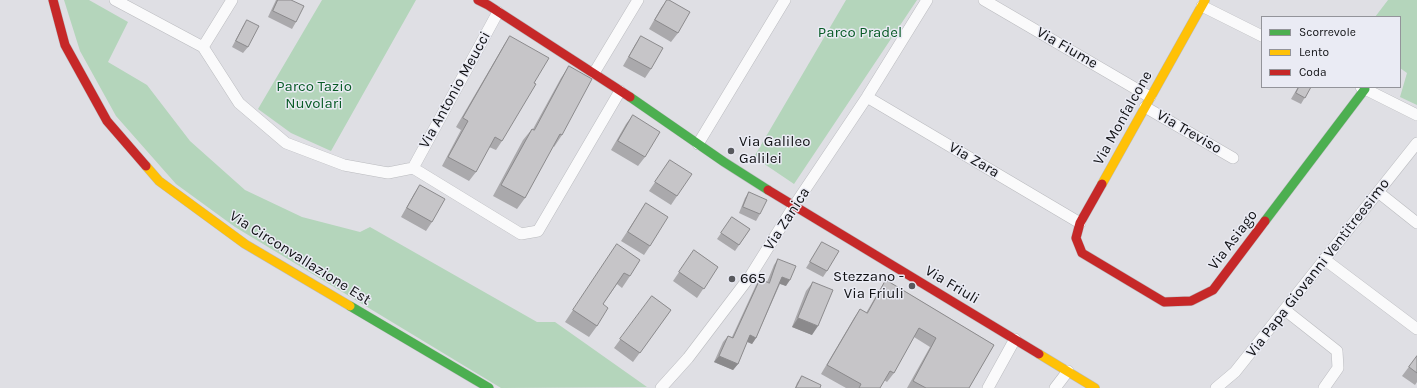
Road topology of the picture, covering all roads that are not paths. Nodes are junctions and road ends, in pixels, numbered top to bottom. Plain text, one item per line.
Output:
1 (53, 0) edge
2 (115, 0) edge
3 (232, 0) edge
4 (478, 0) edge
5 (638, 0) edge
6 (785, 0) edge
7 (927, 0) edge
8 (984, 0) edge
9 (490, 3) edge
10 (1203, 3) edge
11 (498, 12) junction
12 (1261, 35) edge
13 (203, 47) junction
14 (594, 73) junction
15 (1363, 88) edge
16 (620, 91) junction
17 (867, 98) junction
18 (1148, 102) junction
19 (1417, 115) edge
20 (698, 144) junction
21 (1417, 144) edge
22 (1233, 158) dead end
23 (413, 168) junction
24 (1378, 192) junction
25 (794, 206) junction
26 (1080, 223) junction
27 (1417, 223) edge
28 (1082, 253) joint
29 (1324, 259) junction
30 (1285, 310) junction
31 (1417, 329) edge
32 (1015, 339) junction
33 (1068, 371) junction
34 (489, 388) edge
35 (661, 388) edge
36 (988, 388) edge
37 (1055, 388) edge
38 (1095, 388) edge
39 (1216, 388) edge
40 (1324, 388) edge

1 - 34 street, Via Circonvallazione Est
2 - 13 street
3 - 13 street
4 - 9 street
5 - 14 street
6 - 20 street
7 - 17 street, Via Zanica
8 - 18 street, Via Fiume
9 - 11 street
10 - 12 street
10 - 18 street, Via Monfalcone
11 - 14 street
11 - 23 street, Via Antonio Meucci
13 - 23 street
14 - 16 street
15 - 19 street
15 - 28 street, Via Asiago
16 - 20 street
16 - 23 street
17 - 25 street, Via Zanica
17 - 26 street, Via Zara
18 - 22 street, Via Treviso
18 - 26 street, Via Monfalcone
20 - 25 street
21 - 24 street, Via Papa Giovanni Ventitreesimo
24 - 27 street
24 - 29 street, Via Papa Giovanni Ventitreesimo
25 - 32 street, Via Friuli
25 - 35 street, Via Zanica
26 - 28 street, Via Monfalcone
29 - 30 street, Via Papa Giovanni Ventitreesimo
29 - 31 street
30 - 39 street, Via Papa Giovanni Ventitreesimo
30 - 40 street
32 - 33 street, Via Friuli
32 - 36 street
33 - 37 street
33 - 38 street, Via Friuli

